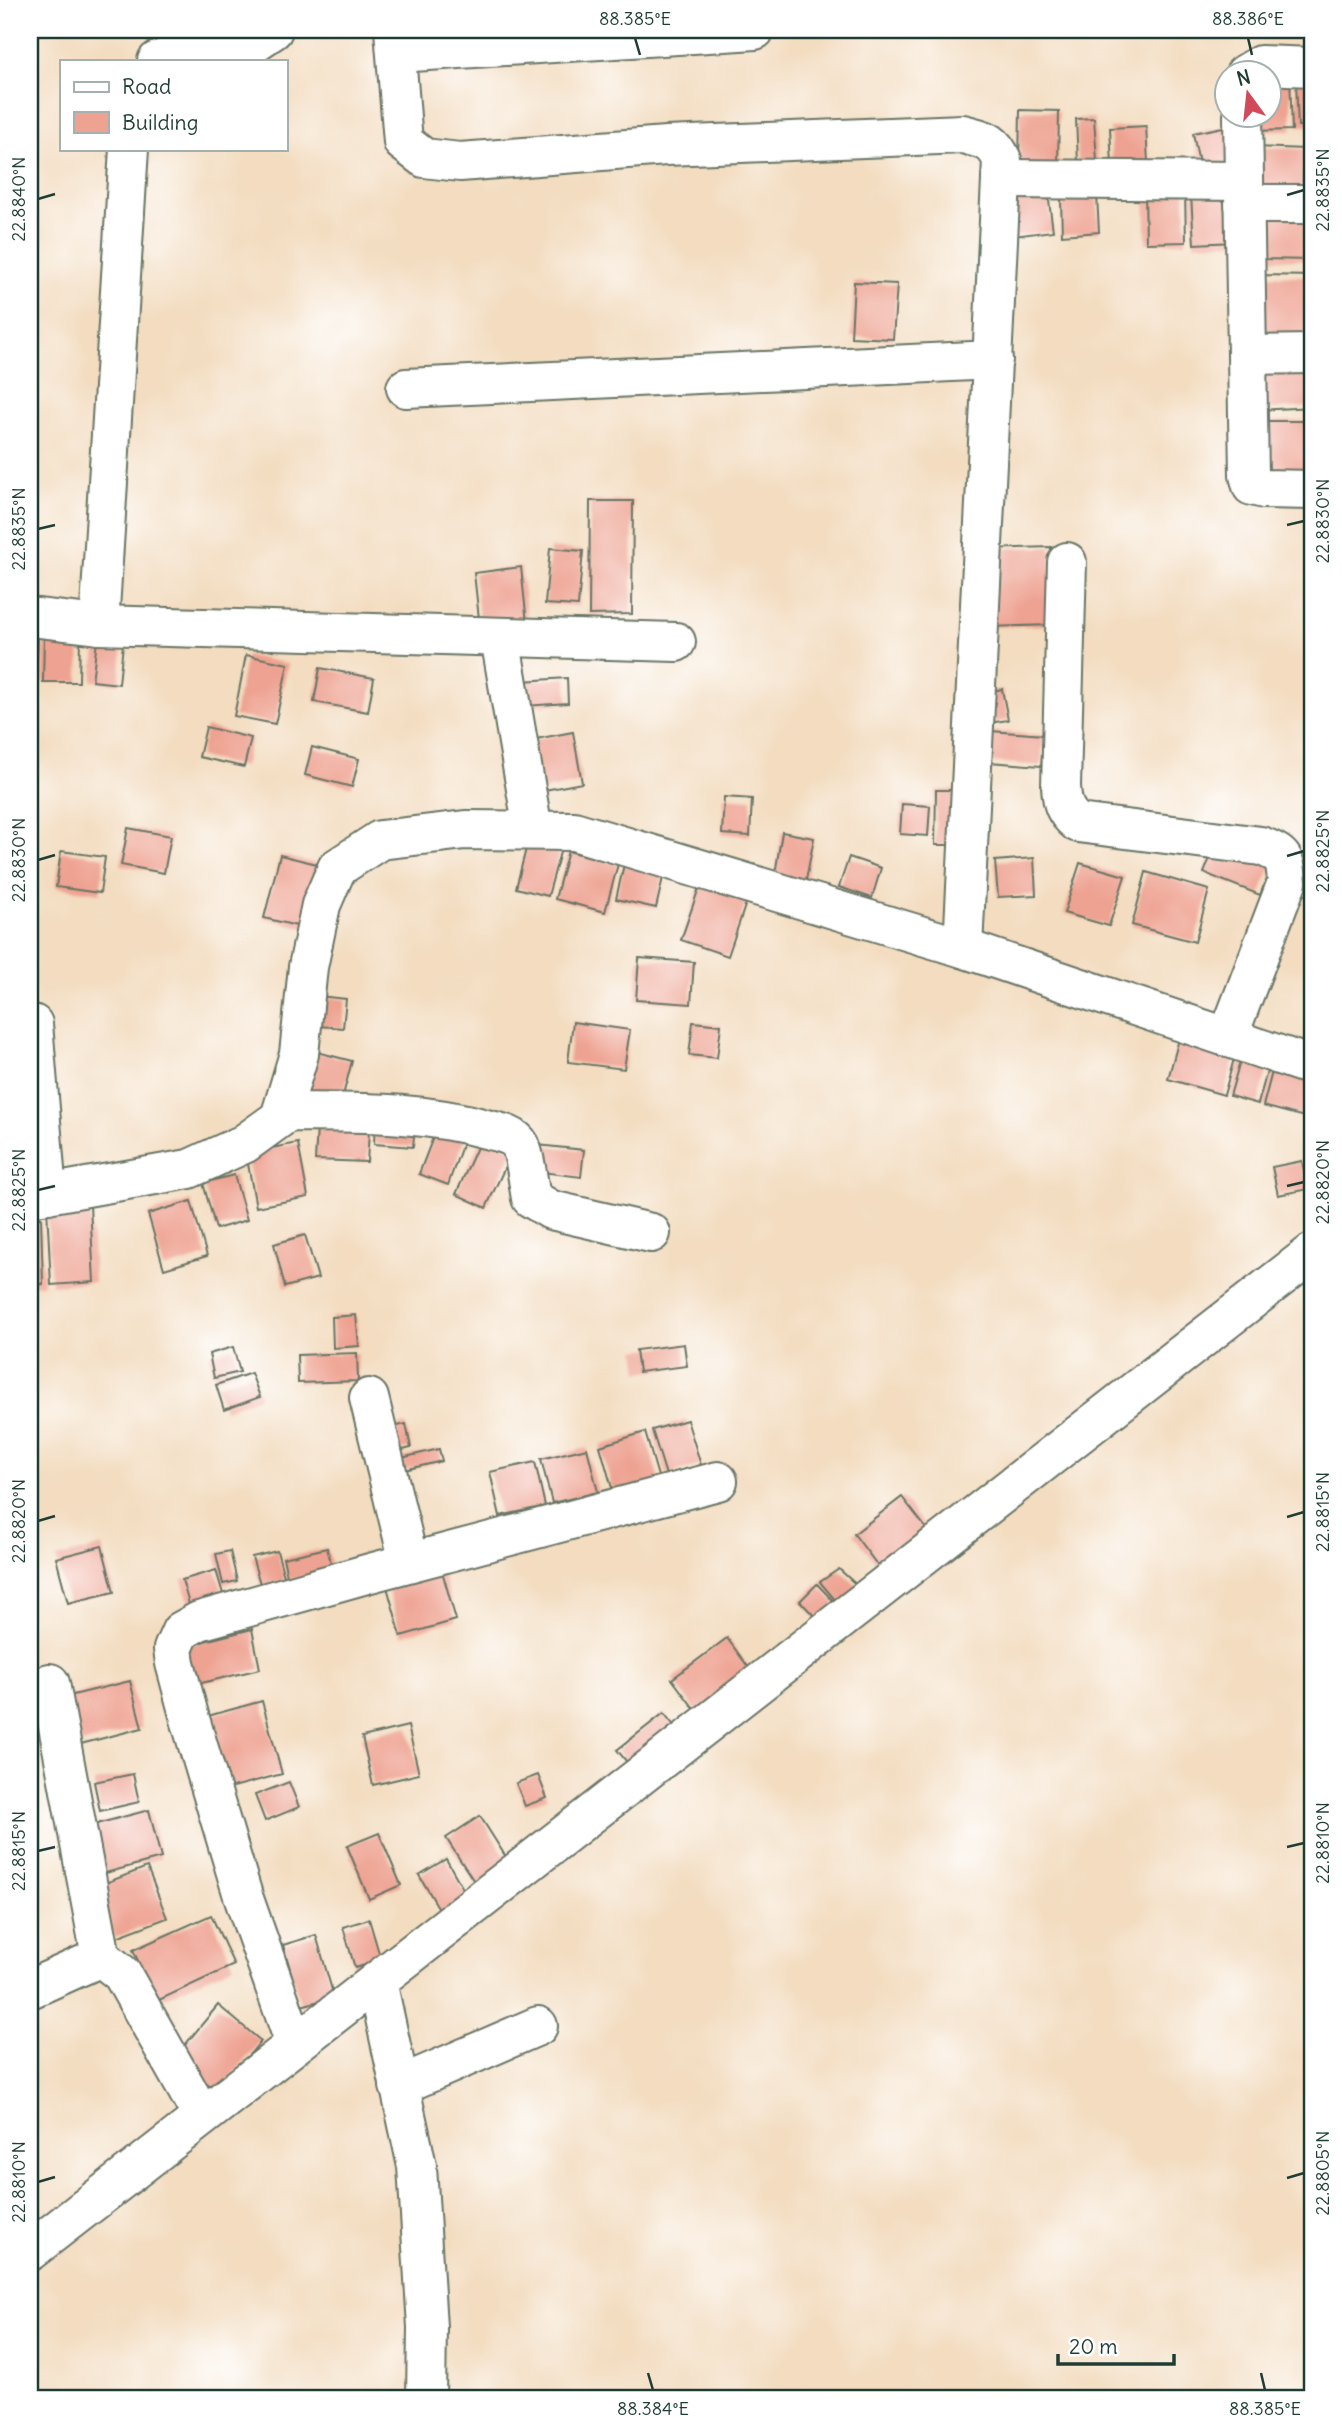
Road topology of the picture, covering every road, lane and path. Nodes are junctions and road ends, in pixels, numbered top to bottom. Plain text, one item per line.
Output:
1 (273, 30) edge
2 (755, 30) edge
3 (508, 38) edge
4 (395, 41) edge
5 (160, 60) edge
6 (1282, 66) edge
7 (1312, 67) edge
8 (1243, 130) edge
9 (130, 150) edge
10 (1001, 179) junction
11 (1244, 192) junction
12 (1312, 204) edge
13 (1312, 354) edge
14 (1247, 355) junction
15 (993, 360) junction
16 (405, 388) dead end
17 (1312, 490) edge
18 (1068, 562) dead end
19 (30, 617) edge
20 (99, 625) junction
21 (500, 637) junction
22 (676, 642) dead end
23 (533, 830) junction
24 (964, 948) junction
25 (33, 1024) dead end
26 (1228, 1037) junction
27 (1312, 1066) edge
28 (282, 1112) junction
29 (38, 1196) edge
30 (651, 1233) dead end
31 (1312, 1253) edge
32 (369, 1398) dead end
33 (719, 1481) dead end
34 (409, 1562) junction
35 (50, 1683) dead end
36 (101, 1957) junction
37 (377, 1981) junction
38 (30, 1989) edge
39 (538, 2026) dead end
40 (295, 2044) junction
41 (399, 2086) junction
42 (202, 2116) junction
43 (30, 2250) edge
44 (426, 2398) edge

1 - 5 street
2 - 3 street
3 - 4 street
4 - 10 street
6 - 7 street
8 - 11 street
9 - 20 street
10 - 11 street
10 - 15 street
11 - 12 street
11 - 14 street
13 - 14 street
14 - 17 street
15 - 16 street
15 - 24 street
18 - 26 street
19 - 20 street
20 - 21 street
21 - 22 street
21 - 23 street
23 - 24 street
23 - 28 street
24 - 26 street
25 - 29 street
26 - 27 street
28 - 29 street
28 - 30 street
31 - 37 street
32 - 34 street
33 - 34 street
34 - 40 street
35 - 36 street
36 - 38 street
36 - 42 street
37 - 40 street
37 - 41 street
39 - 41 street
40 - 42 street
41 - 44 street
42 - 43 street

